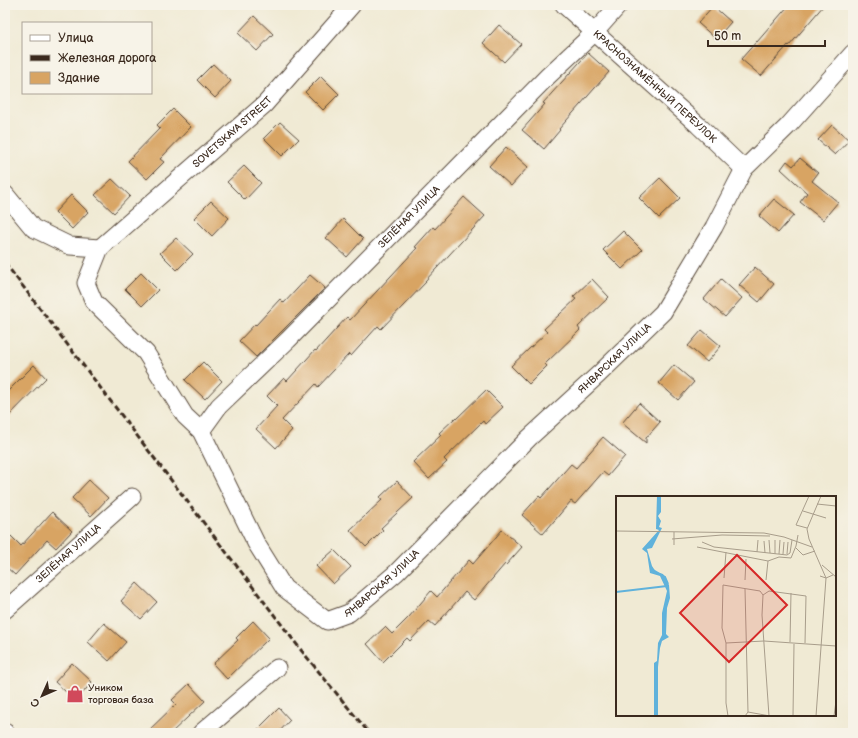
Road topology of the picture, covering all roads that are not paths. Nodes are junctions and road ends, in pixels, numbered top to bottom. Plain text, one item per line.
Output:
1 (352, 5) edge
2 (564, 5) edge
3 (619, 5) edge
4 (595, 32) junction
5 (853, 53) edge
6 (744, 169) junction
7 (5, 194) edge
8 (100, 248) junction
9 (201, 431) junction
10 (132, 497) dead end
11 (5, 610) edge
12 (276, 668) dead end
13 (200, 733) edge

1 - 8 street, SOVETSKAYA STREET
2 - 4 street, КРАСНОЗНАМЁННЫЙ ПЕРЕУЛОК
3 - 4 street, ЗЕЛЁНАЯ УЛИЦА
4 - 6 street, КРАСНОЗНАМЁННЫЙ ПЕРЕУЛОК
4 - 9 street, ЗЕЛЁНАЯ УЛИЦА
5 - 6 street, ЯНВАРСКАЯ УЛИЦА
6 - 9 street, ЯНВАРСКАЯ УЛИЦА
7 - 8 street
8 - 9 street
10 - 11 street, ЗЕЛЁНАЯ УЛИЦА
12 - 13 street

